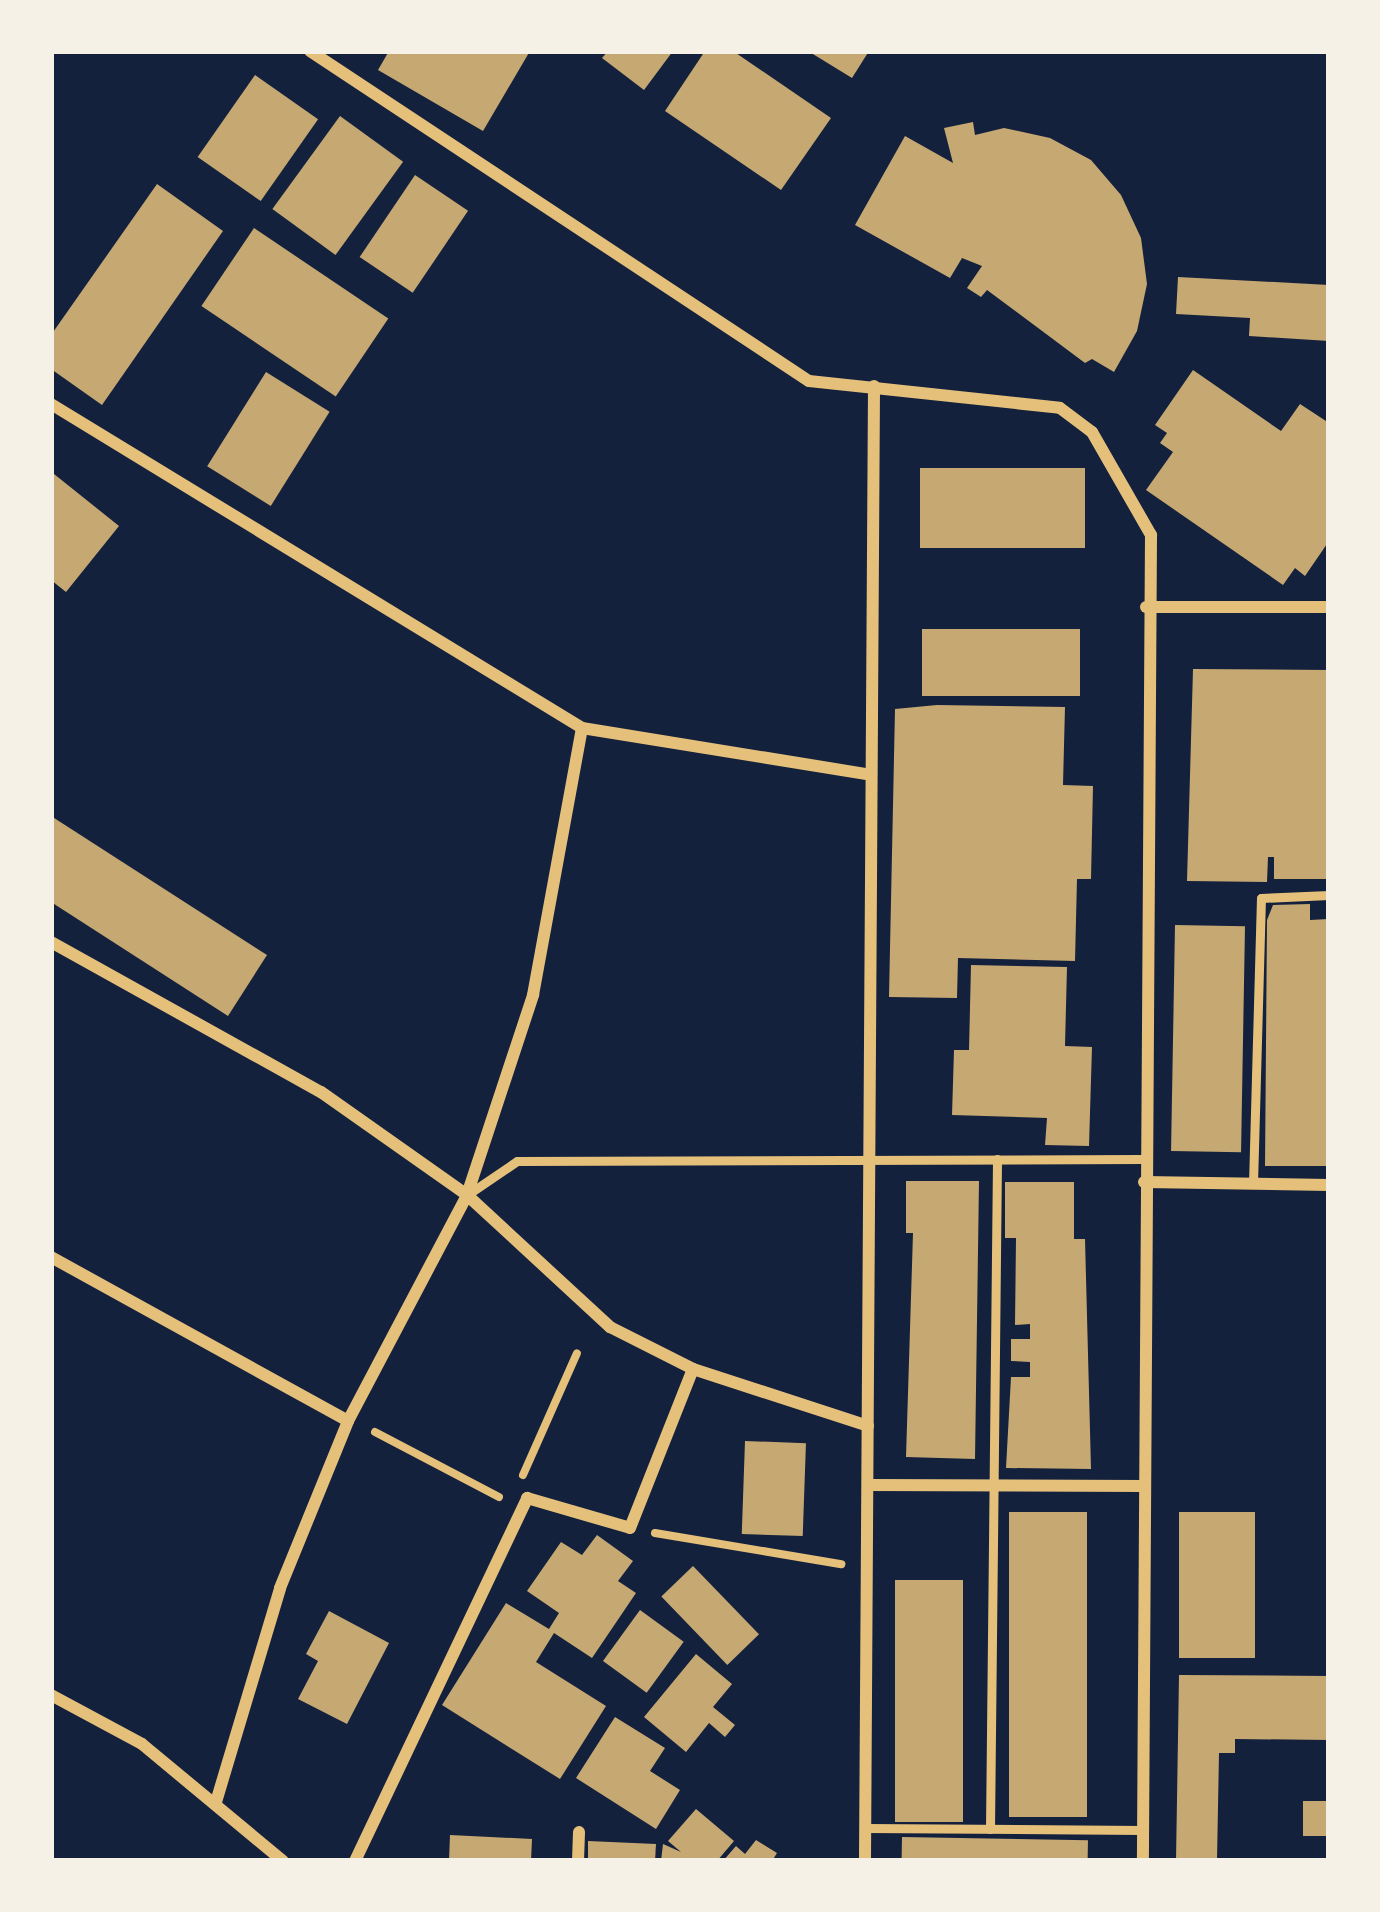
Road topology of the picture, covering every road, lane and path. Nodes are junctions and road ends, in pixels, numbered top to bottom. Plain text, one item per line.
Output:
1 (310, 51) edge
2 (874, 386) junction
3 (51, 404) edge
4 (1146, 607) junction
5 (1329, 607) edge
6 (582, 728) junction
7 (871, 775) junction
8 (1329, 895) edge
9 (51, 942) edge
10 (997, 1159) junction
11 (1144, 1159) junction
12 (872, 1160) junction
13 (1144, 1182) junction
14 (1253, 1184) junction
15 (1329, 1185) edge
16 (467, 1195) junction
17 (51, 1257) edge
18 (577, 1353) dead end
19 (693, 1369) junction
20 (348, 1421) junction
21 (868, 1426) junction
22 (375, 1432) dead end
23 (868, 1485) junction
24 (992, 1485) junction
25 (1144, 1486) junction
26 (516, 1506) junction
27 (630, 1528) junction
28 (867, 1569) junction
29 (51, 1696) edge
30 (216, 1802) junction
31 (865, 1828) junction
32 (990, 1829) junction
33 (1143, 1829) junction
34 (579, 1832) dead end
35 (283, 1861) edge
36 (355, 1861) edge
37 (578, 1861) edge
38 (865, 1861) edge
39 (1143, 1861) edge

1 - 2 street
2 - 4 street
2 - 7 street
3 - 6 street
4 - 5 street
4 - 11 street
6 - 7 street
6 - 16 street
7 - 12 street
8 - 14 lane
9 - 16 street
10 - 11 lane
10 - 12 lane
10 - 24 lane
11 - 13 street
12 - 16 lane
12 - 21 street
13 - 14 street
13 - 25 street
14 - 15 street
16 - 19 street
16 - 20 street
17 - 20 street
18 - 26 path
19 - 21 street
19 - 27 street
20 - 30 street
21 - 23 street
22 - 26 path
23 - 24 street
23 - 28 street
24 - 25 street
24 - 32 lane
25 - 33 street
26 - 27 street
26 - 36 street
27 - 28 path
28 - 31 street
29 - 30 street
30 - 35 street
31 - 32 lane
31 - 38 street
32 - 33 lane
33 - 39 street
34 - 37 street

